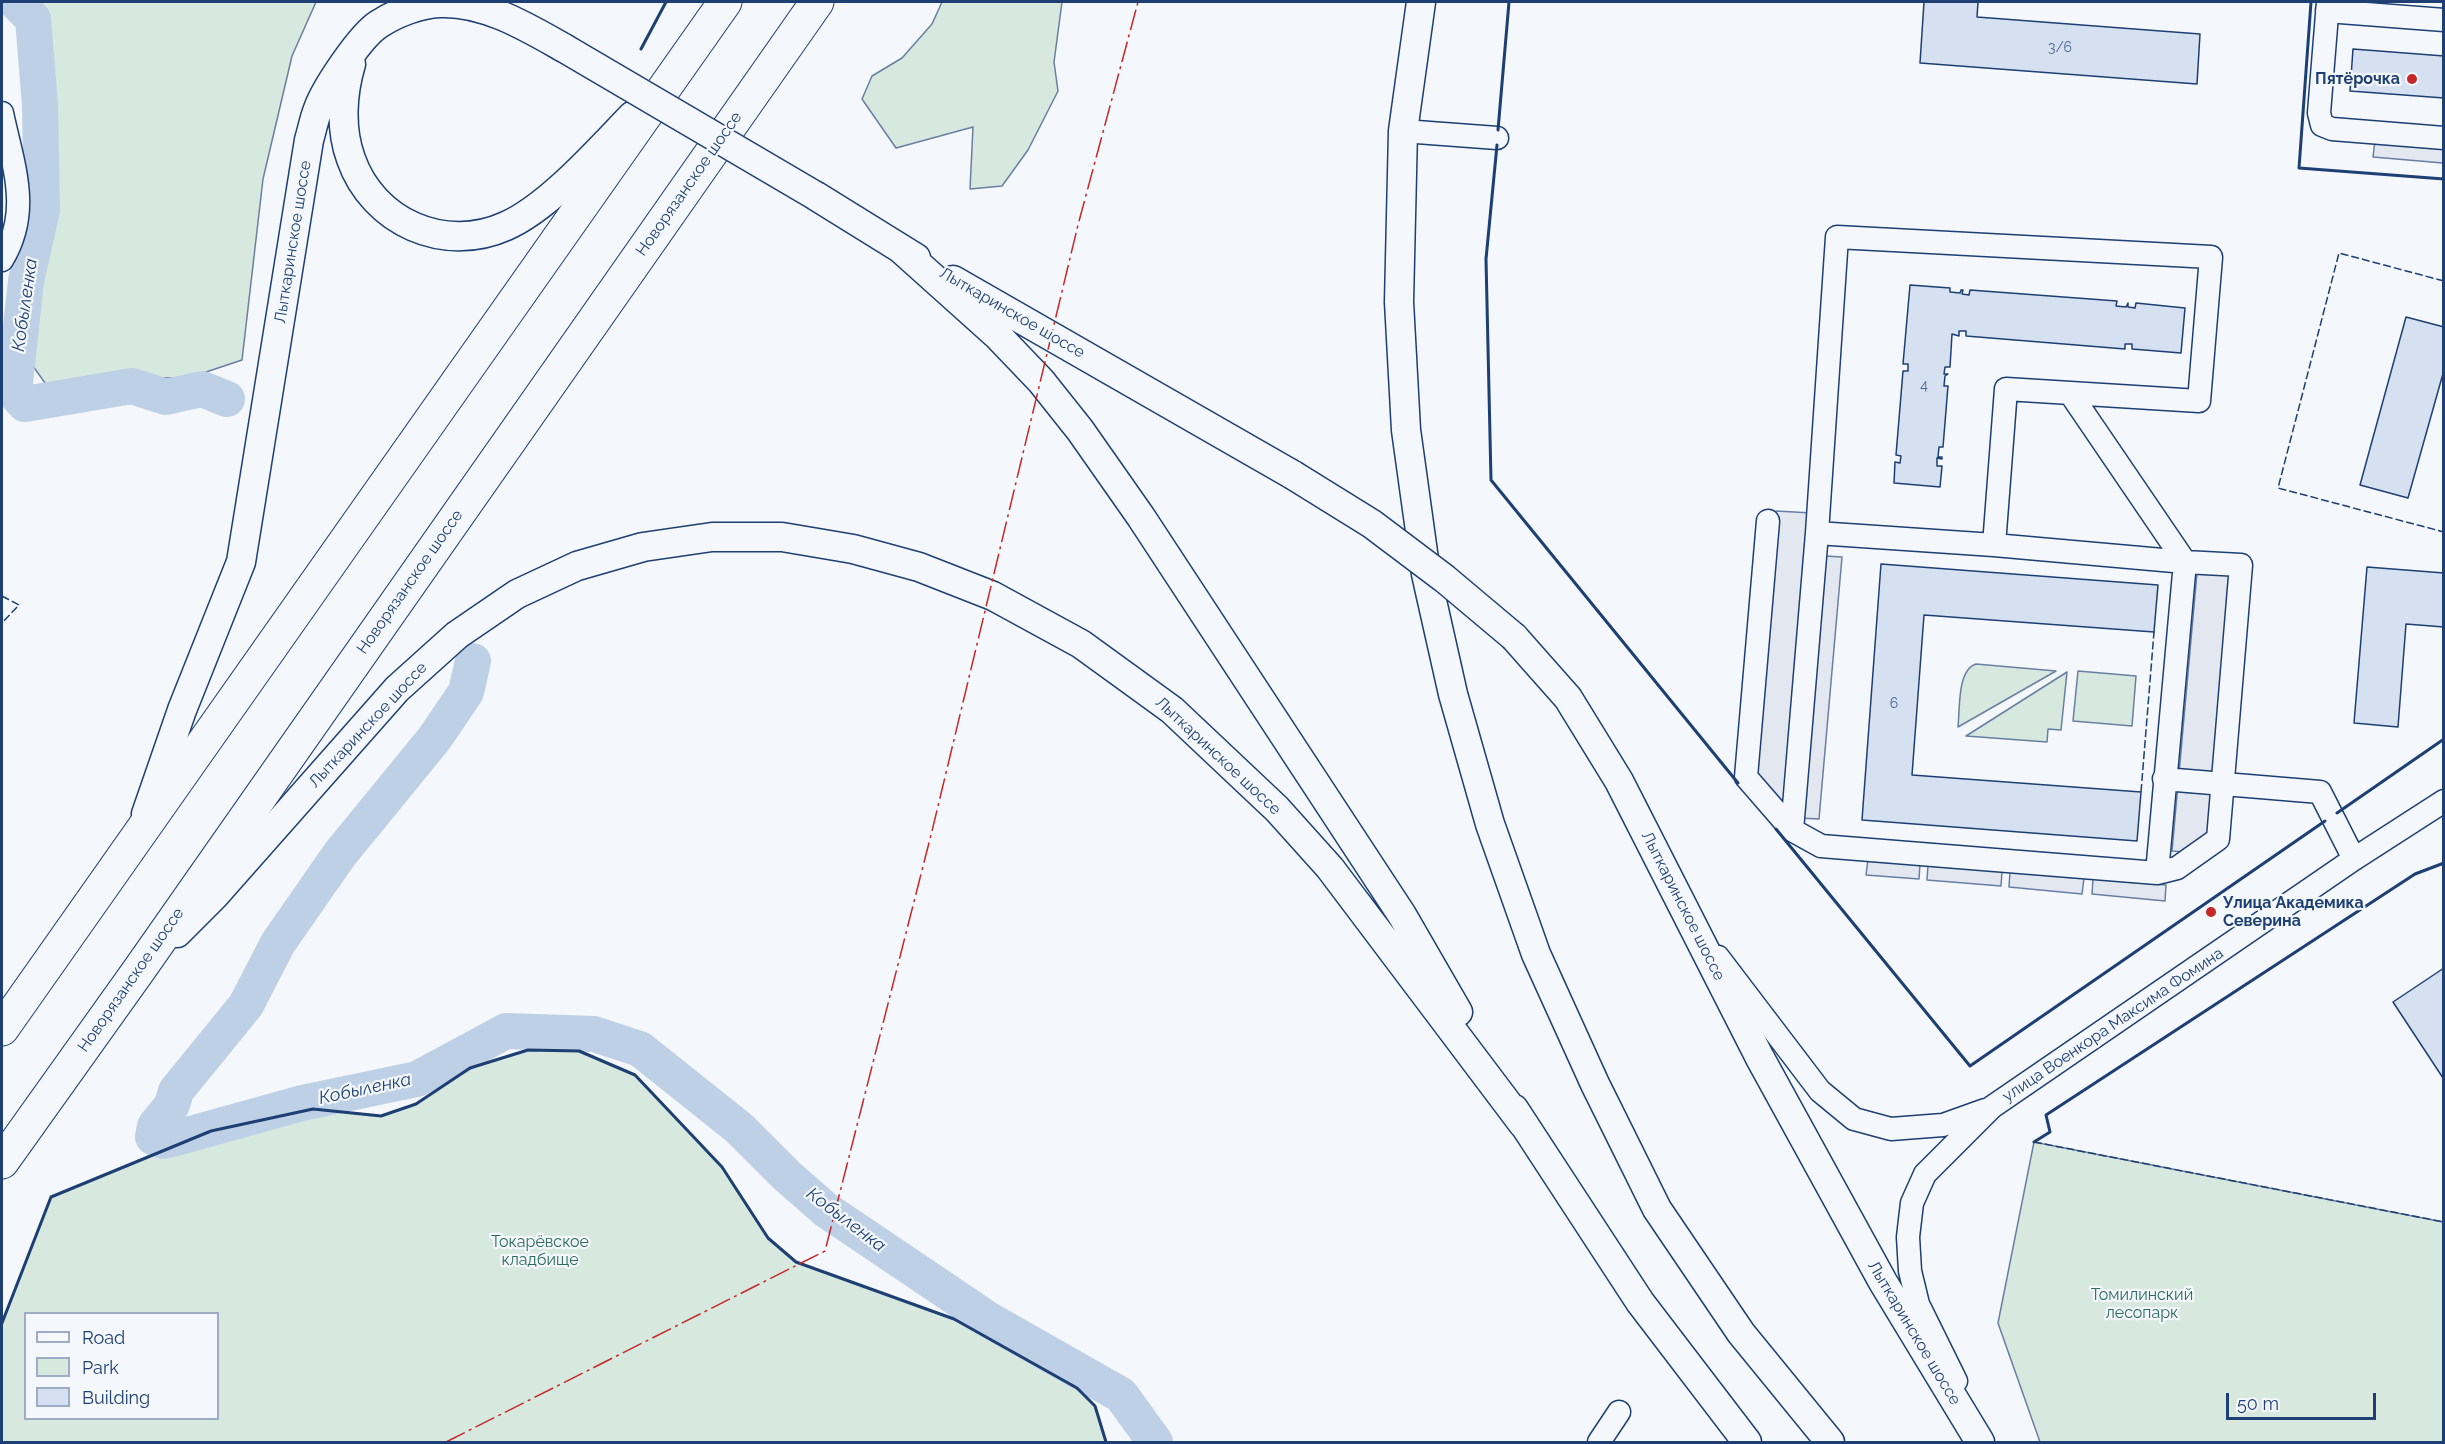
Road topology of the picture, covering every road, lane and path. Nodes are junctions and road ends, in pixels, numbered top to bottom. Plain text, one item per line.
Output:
1 (725, 2) edge
2 (817, 2) edge
3 (1421, 2) edge
4 (2328, 6) edge
5 (2444, 20) edge
6 (358, 46) junction
7 (668, 80) junction
8 (2, 113) edge
9 (1403, 130) junction
10 (1497, 138) dead end
11 (2444, 138) edge
12 (901, 249) junction
13 (2, 260) edge
14 (2070, 393) junction
15 (1768, 521) dead end
16 (1817, 533) junction
17 (1994, 545) junction
18 (2185, 562) junction
19 (2164, 779) junction
20 (2222, 784) junction
21 (2444, 801) edge
22 (142, 827) junction
23 (1792, 830) junction
24 (2354, 860) junction
25 (2157, 873) junction
26 (1694, 927) junction
27 (138, 970) junction
28 (2, 1029) edge
29 (1992, 1107) junction
30 (1523, 1124) junction
31 (2, 1162) edge
32 (1619, 1412) dead end
33 (1599, 1443) edge
34 (1746, 1443) edge
35 (1830, 1443) edge
36 (1980, 1443) edge
37 (1987, 1443) edge

1 - 7 highway
2 - 27 highway, Новорязанское шоссе
3 - 9 main road
4 - 5 street
4 - 11 street
6 - 7 main road, Лыткаринское шоссе
6 - 12 main road, Лыткаринское шоссе, bridge
6 - 22 main road, Лыткаринское шоссе
7 - 22 highway
8 - 13 street
9 - 10 street
9 - 35 main road
12 - 26 main road, Лыткаринское шоссе, bridge
12 - 30 main road, Лыткаринское шоссе
14 - 16 street
14 - 17 street
14 - 18 street
15 - 23 street
16 - 17 street
16 - 23 street
17 - 18 street
18 - 19 street
18 - 20 street
19 - 20 street
19 - 25 street
20 - 24 street
20 - 25 street
21 - 24 street, улица Военкора Максима Фомина
22 - 28 highway
23 - 25 street
24 - 29 street, улица Военкора Максима Фомина
26 - 29 street, улица Военкора Максима Фомина
26 - 36 main road, Лыткаринское шоссе
27 - 30 main road, Лыткаринское шоссе
27 - 31 highway, Новорязанское шоссе
29 - 37 street, улица Военкора Максима Фомина
30 - 34 main road, Лыткаринское шоссе
32 - 33 street

